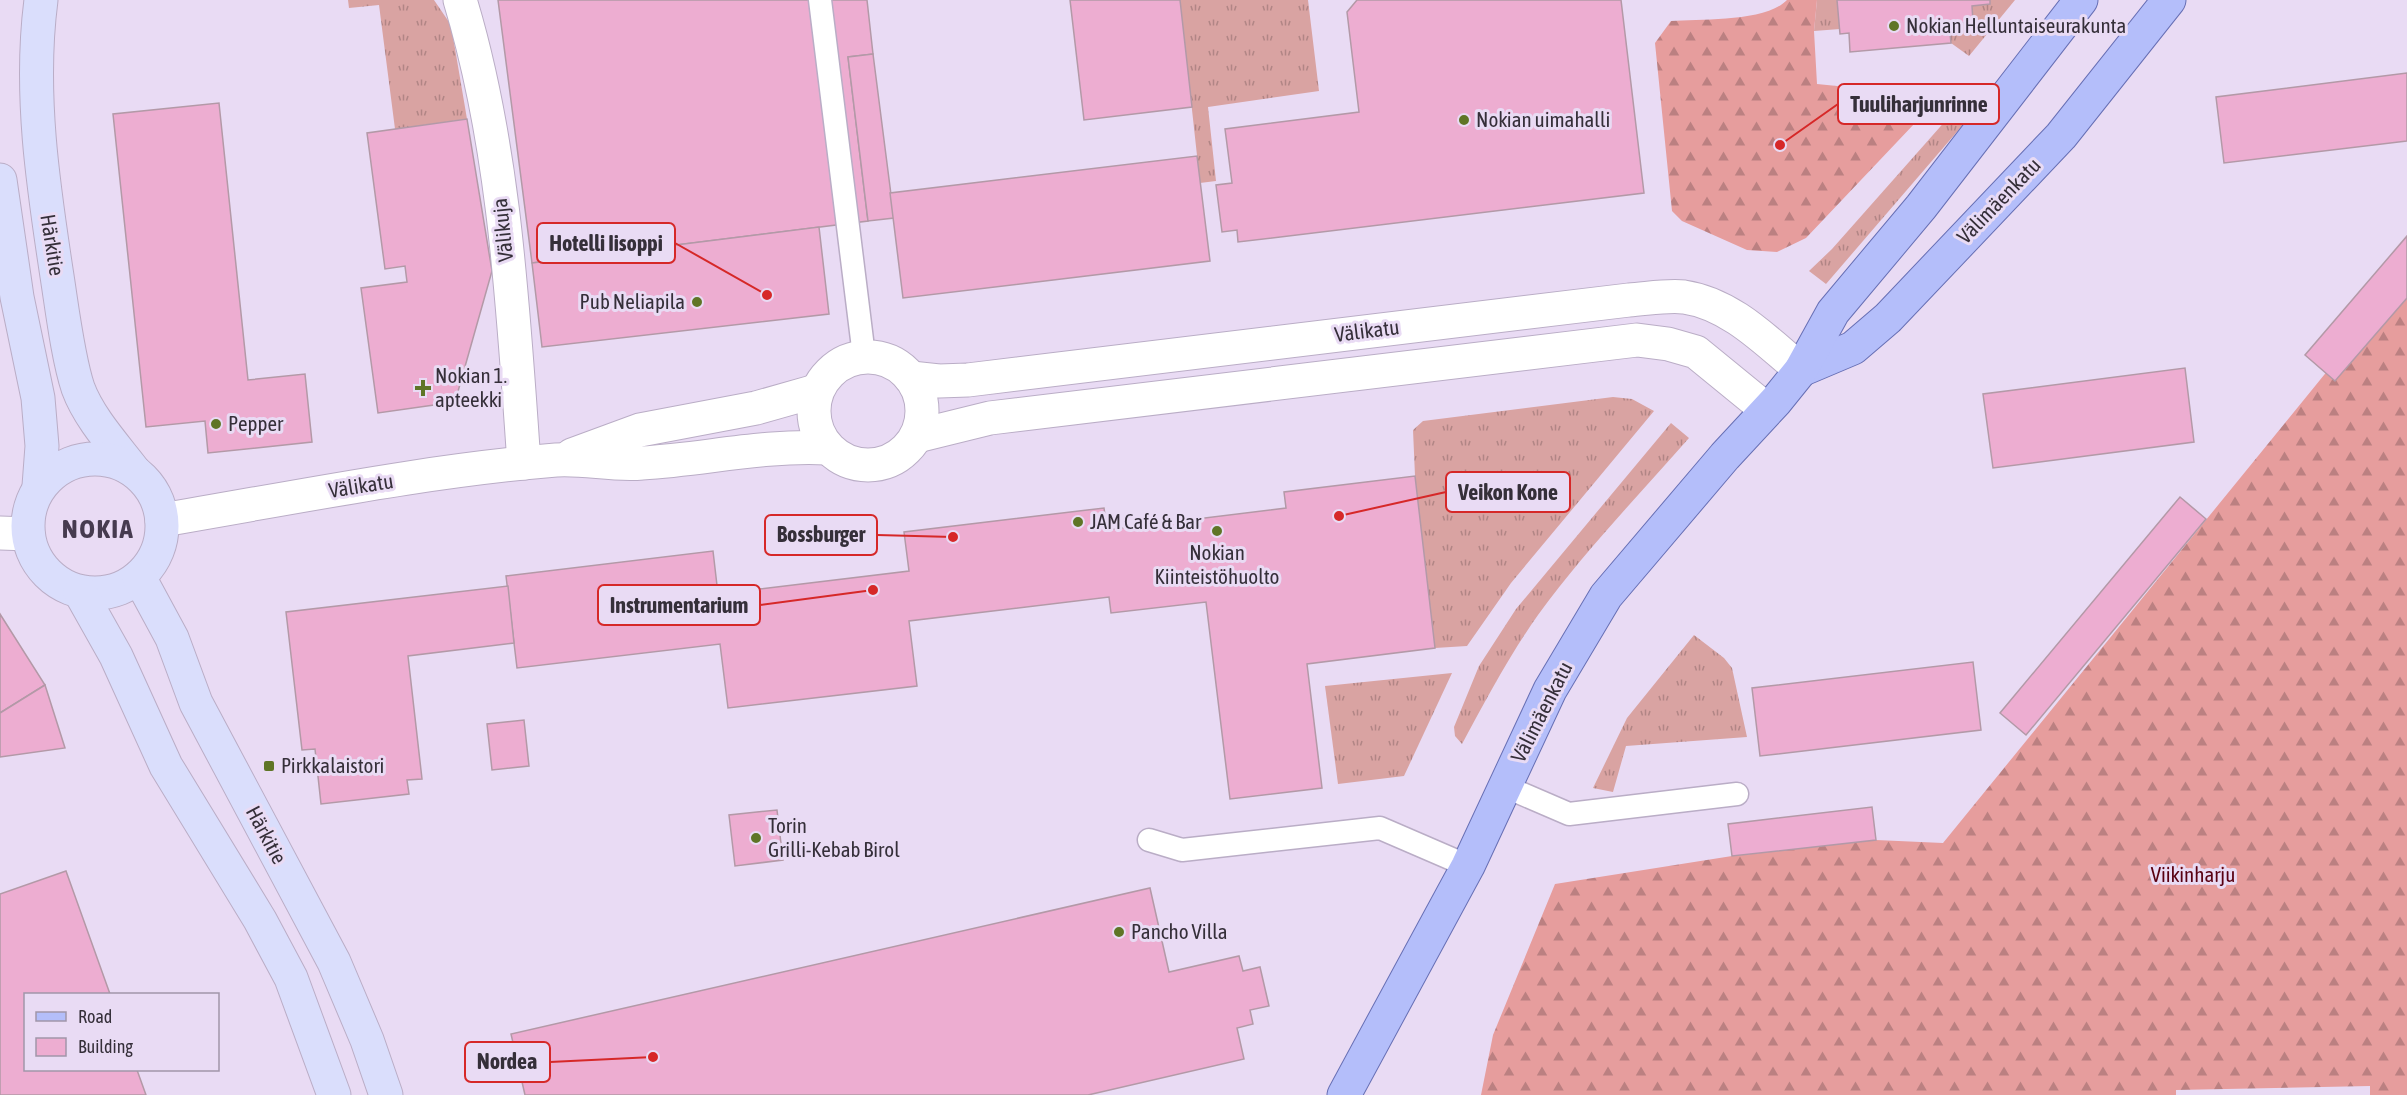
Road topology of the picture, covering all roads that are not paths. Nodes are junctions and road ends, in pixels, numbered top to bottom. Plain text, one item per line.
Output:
1 (40, 0) edge
2 (460, 0) edge
3 (820, 0) edge
4 (2081, 0) edge
5 (2169, 0) edge
6 (0, 180) edge
7 (864, 356) junction
8 (1801, 370) junction
9 (911, 378) junction
10 (816, 391) junction
11 (1767, 410) junction
12 (916, 436) junction
13 (827, 448) junction
14 (561, 460) junction
15 (524, 463) junction
16 (134, 471) junction
17 (39, 486) junction
18 (162, 520) junction
19 (14, 533) edge
20 (139, 577) junction
21 (80, 592) junction
22 (1504, 786) junction
23 (1737, 794) dead end
24 (1149, 840) dead end
25 (1468, 866) junction
26 (334, 1095) edge
27 (386, 1095) edge
28 (1344, 1095) edge

1 - 16 main road, Härkitie
2 - 15 street, Välikuja
3 - 7 lane
4 - 8 main road, Välimäenkatu
5 - 8 main road, Välimäenkatu
6 - 17 main road, Härkitie
7 - 9 street
7 - 10 street
8 - 9 street, Välikatu
8 - 11 main road, Välimäenkatu
9 - 12 street
10 - 13 street
10 - 14 street, Välikatu
11 - 12 street, Välikatu
11 - 22 main road, Välimäenkatu
12 - 13 street
13 - 14 street, Välikatu
14 - 15 street, Välikatu
15 - 18 street, Välikatu
16 - 17 main road
16 - 18 main road
17 - 19 main road
18 - 20 main road
19 - 21 main road
20 - 21 main road
20 - 27 main road, Härkitie
21 - 26 main road
22 - 23 lane
22 - 25 main road, Välimäenkatu
24 - 25 lane
25 - 28 main road, Välimäenkatu

